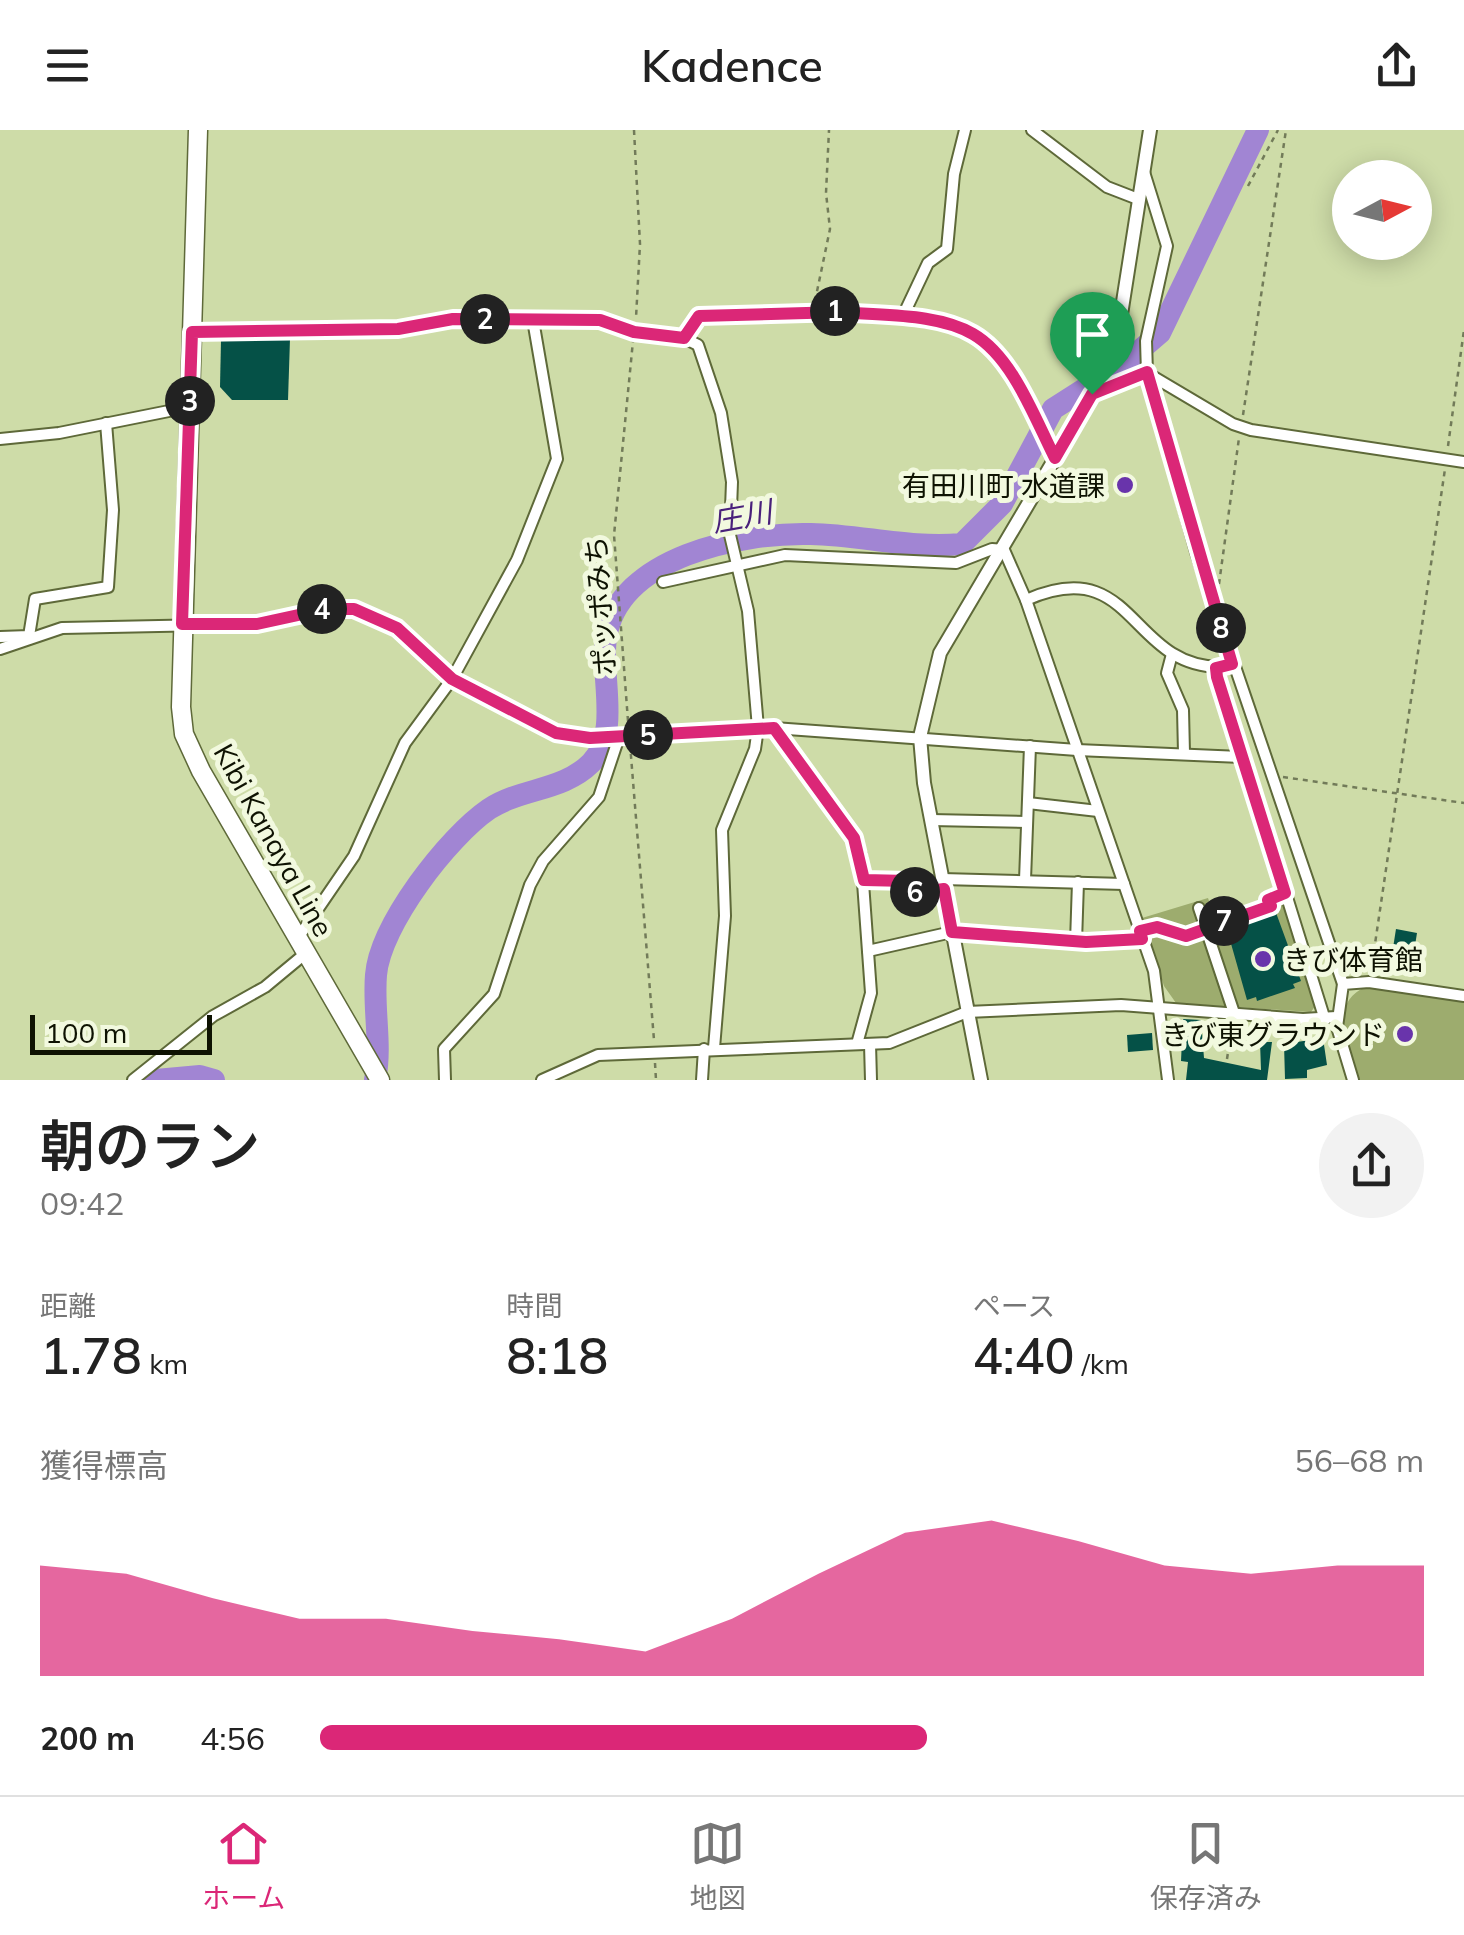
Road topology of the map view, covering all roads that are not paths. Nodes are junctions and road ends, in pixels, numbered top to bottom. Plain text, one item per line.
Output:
1 (198, 130) edge
2 (966, 130) edge
3 (1032, 130) edge
4 (1142, 130) edge
5 (1150, 130) edge
6 (1143, 166) junction
7 (1138, 199) junction
8 (902, 318) junction
9 (533, 320) junction
10 (192, 332) junction
11 (684, 338) junction
12 (1147, 372) junction
13 (1092, 394) junction
14 (190, 406) junction
15 (106, 423) junction
16 (0, 440) edge
17 (1055, 458) junction
18 (1464, 462) edge
19 (1004, 550) junction
20 (734, 562) junction
21 (663, 582) dead end
22 (1026, 600) junction
23 (182, 624) junction
24 (29, 636) junction
25 (0, 637) edge
26 (0, 649) edge
27 (1172, 654) junction
28 (1232, 664) junction
29 (1216, 668) junction
30 (452, 679) junction
31 (758, 728) junction
32 (774, 728) junction
33 (624, 737) junction
34 (920, 737) junction
35 (1030, 746) junction
36 (1077, 750) junction
37 (1184, 754) junction
38 (1241, 756) junction
39 (1028, 802) junction
40 (1098, 811) junction
41 (931, 820) junction
42 (1027, 822) junction
43 (864, 880) junction
44 (1025, 880) junction
45 (1078, 882) junction
46 (943, 884) junction
47 (1124, 884) junction
48 (1199, 908) dead end
49 (952, 932) junction
50 (1141, 935) junction
51 (1076, 942) junction
52 (302, 946) junction
53 (868, 951) junction
54 (1335, 959) junction
55 (1309, 966) junction
56 (1343, 984) junction
57 (1464, 996) edge
58 (1160, 1007) junction
59 (967, 1012) junction
60 (1234, 1013) junction
61 (1330, 1018) junction
62 (857, 1044) junction
63 (870, 1044) junction
64 (709, 1049) junction
65 (134, 1080) edge
66 (380, 1080) edge
67 (446, 1080) edge
68 (542, 1080) edge
69 (702, 1080) edge
70 (871, 1080) edge
71 (980, 1080) edge
72 (1168, 1080) edge
73 (1353, 1080) edge

1 - 10 main road, Kibi Kanaya Line
2 - 8 street
3 - 7 street
4 - 6 street
5 - 6 street
6 - 7 street
6 - 12 street
7 - 13 street
8 - 11 street
8 - 17 street
9 - 10 street
9 - 11 street
9 - 30 street
10 - 14 main road, Kibi Kanaya Line
11 - 20 street
12 - 13 street
12 - 18 street
12 - 28 street
13 - 17 street
14 - 15 street
14 - 23 main road, Kibi Kanaya Line
15 - 16 street
15 - 24 street
17 - 19 street
19 - 20 street
19 - 22 street
19 - 34 street
20 - 21 street
20 - 31 street
22 - 27 street
22 - 36 street
23 - 24 street
23 - 30 street
23 - 52 main road, Kibi Kanaya Line
24 - 25 street
24 - 26 street
27 - 29 street
27 - 37 street
28 - 29 street
28 - 54 street
29 - 38 street
30 - 33 street
30 - 52 street
31 - 32 street
31 - 33 street
31 - 64 street
32 - 34 street
32 - 43 street
33 - 67 street
34 - 35 street
34 - 41 street
35 - 36 street
35 - 39 street
36 - 37 street
36 - 40 street
37 - 38 street
38 - 55 street
39 - 40 street
39 - 42 street
40 - 47 street
41 - 42 street
41 - 46 street
42 - 44 street
43 - 46 lane
43 - 53 street
44 - 45 street
44 - 46 street
45 - 47 street
45 - 51 street
46 - 49 street
47 - 50 street
48 - 60 street
49 - 51 lane
49 - 53 street
49 - 59 street
50 - 51 lane
50 - 58 street
52 - 65 street
52 - 66 main road, Kibi Kanaya Line
53 - 62 street
54 - 55 street
54 - 56 street
55 - 61 street
56 - 57 street
56 - 61 street
58 - 59 street
58 - 60 street
58 - 72 street
59 - 63 street
59 - 71 street
60 - 61 street
61 - 73 street
62 - 63 street
62 - 64 street
63 - 70 street
64 - 68 street
64 - 69 street

